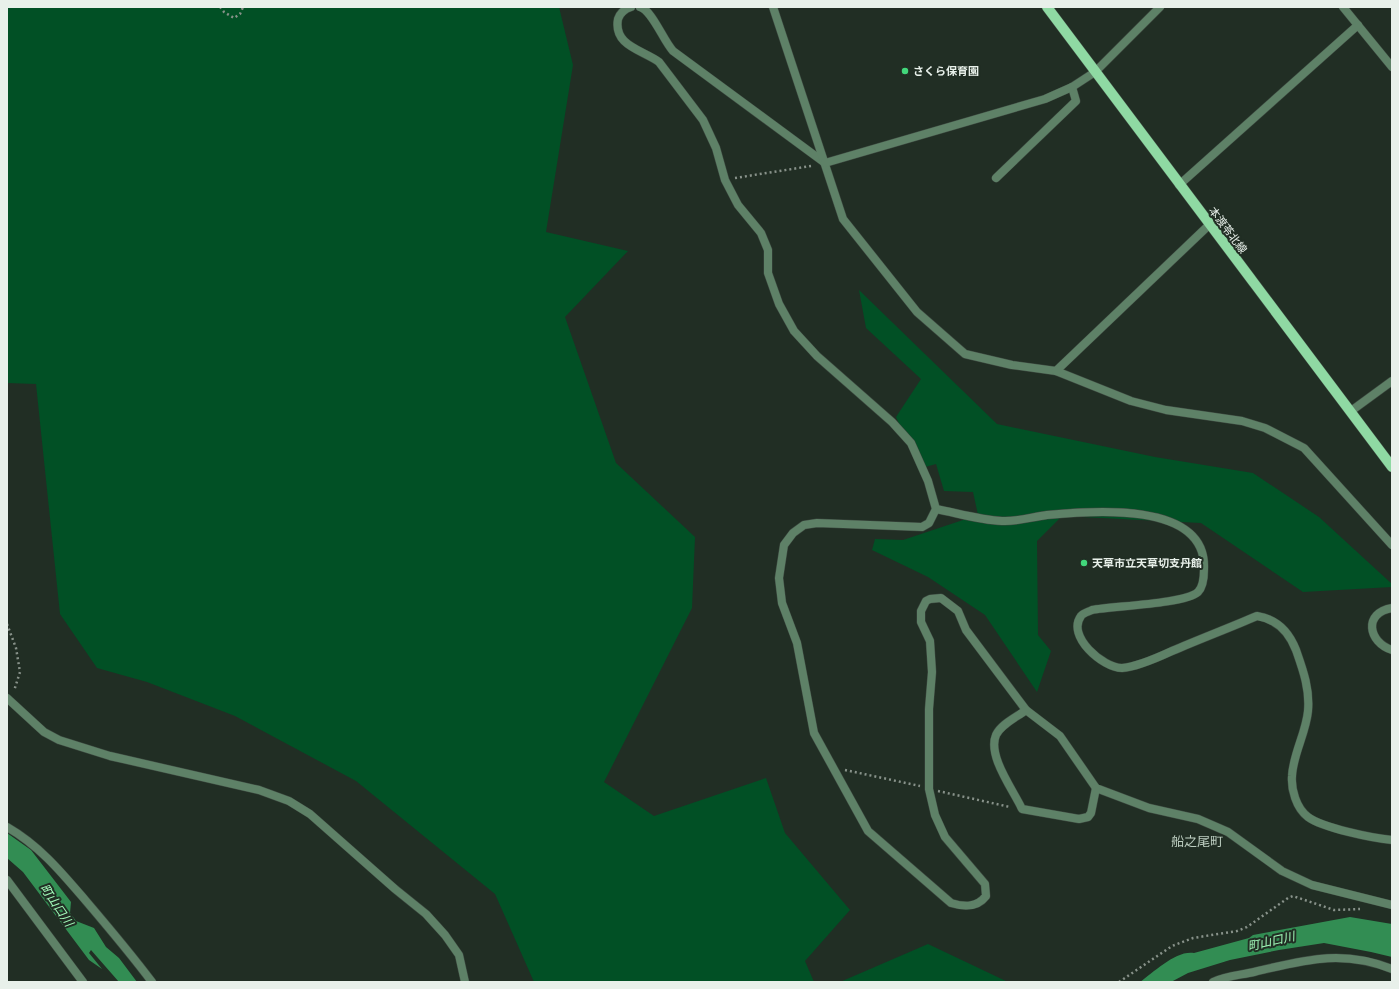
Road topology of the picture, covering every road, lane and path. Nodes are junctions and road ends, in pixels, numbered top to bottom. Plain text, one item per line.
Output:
1 (220, 7) edge
2 (243, 7) edge
3 (631, 7) edge
4 (640, 7) edge
5 (773, 7) edge
6 (1047, 7) edge
7 (1160, 7) edge
8 (1343, 7) edge
9 (1358, 25) junction
10 (1392, 67) edge
11 (1095, 72) junction
12 (1072, 87) junction
13 (825, 163) junction
14 (996, 178) dead end
15 (725, 180) junction
16 (1179, 185) junction
17 (1209, 225) junction
18 (1056, 371) junction
19 (1392, 381) edge
20 (1351, 411) junction
21 (1392, 467) edge
22 (936, 509) junction
23 (1392, 545) edge
24 (1392, 608) edge
25 (7, 624) edge
26 (1392, 650) edge
27 (9, 700) edge
28 (1026, 710) junction
29 (852, 771) dead end
30 (1096, 788) junction
31 (930, 789) junction
32 (940, 791) dead end
33 (1022, 810) junction
34 (7, 827) edge
35 (1392, 840) edge
36 (7, 880) edge
37 (1392, 905) edge
38 (1368, 909) dead end
39 (1392, 969) edge
40 (83, 982) edge
41 (152, 982) edge
42 (464, 982) edge
43 (1119, 982) edge
44 (1213, 982) edge

1 - 2 path
3 - 15 street
4 - 13 street
5 - 13 street
6 - 11 main road, 本渡苓北線
7 - 11 street
8 - 9 street
9 - 10 street
9 - 16 street
11 - 12 street
11 - 16 main road, 本渡苓北線
12 - 13 street
12 - 14 street
13 - 15 path
13 - 18 street
15 - 22 street
16 - 17 main road, 本渡苓北線
17 - 18 street
17 - 20 main road, 本渡苓北線
18 - 23 street
19 - 20 street
20 - 21 main road, 本渡苓北線
22 - 31 street
22 - 35 street
24 - 26 street
25 - 27 path
27 - 42 street
28 - 30 street
28 - 31 street
28 - 33 street
29 - 31 path
30 - 33 street
30 - 37 street
32 - 33 path
34 - 41 street
36 - 40 street
38 - 43 path
39 - 44 street

